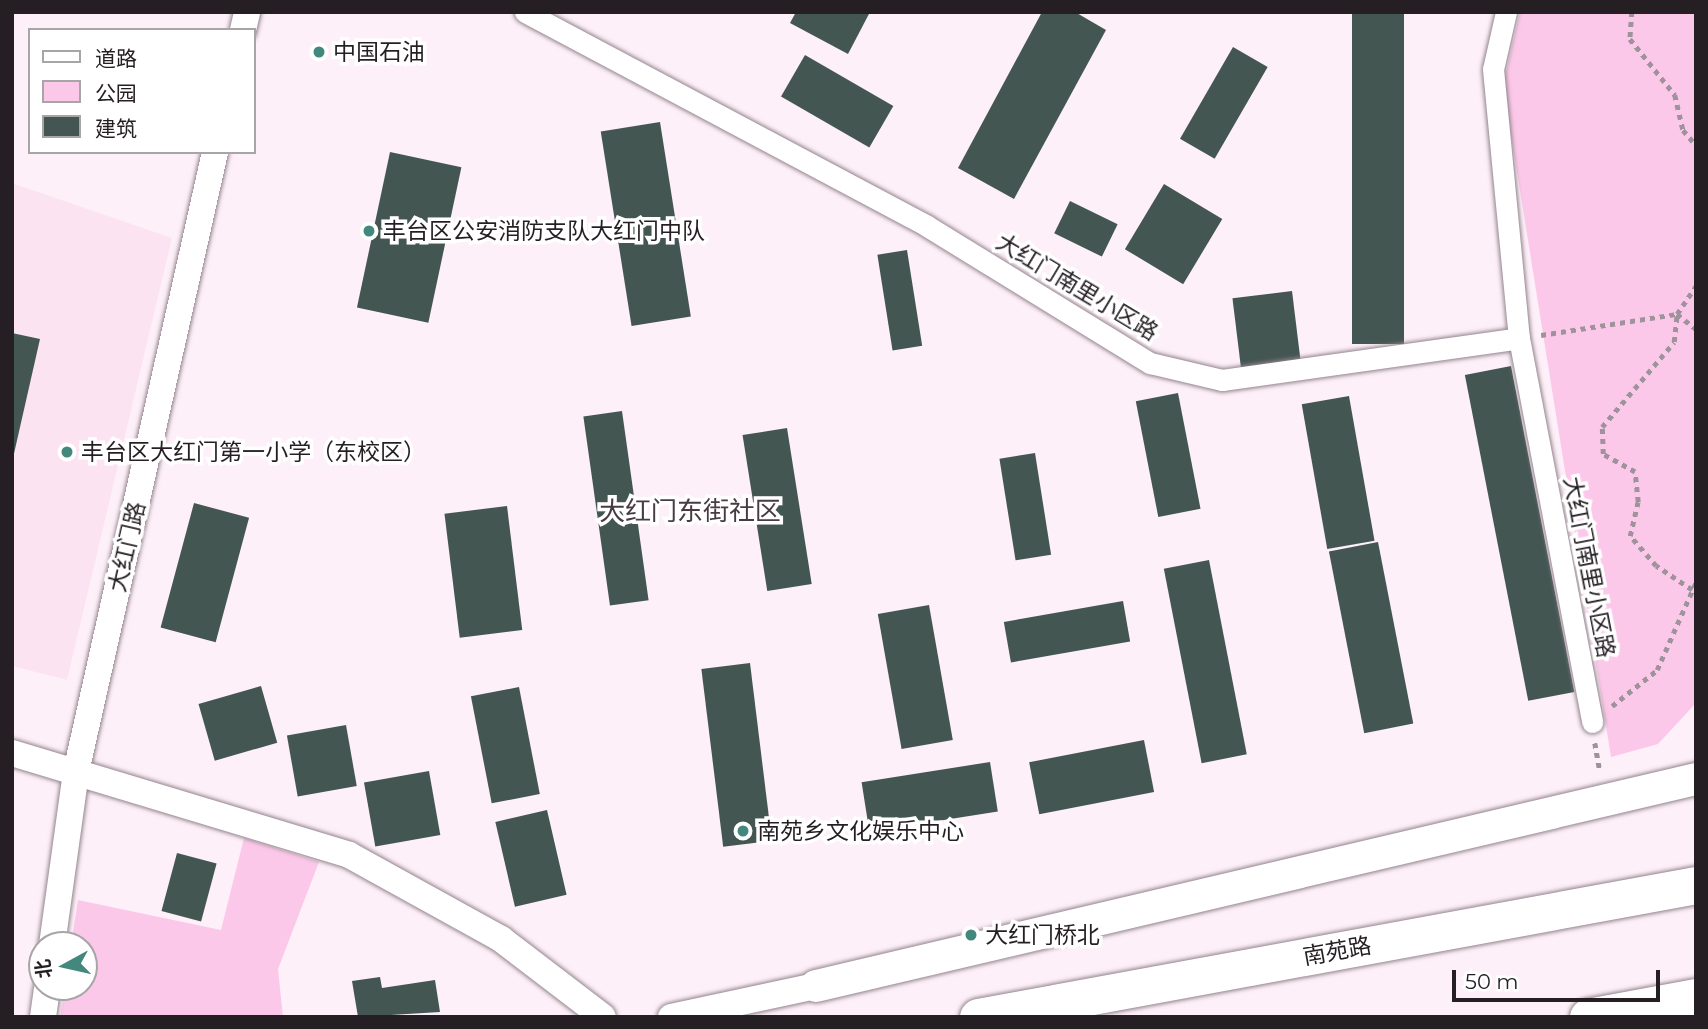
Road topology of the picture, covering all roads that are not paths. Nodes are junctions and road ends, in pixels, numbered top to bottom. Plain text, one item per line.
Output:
1 (525, 12) edge
2 (1506, 12) edge
3 (215, 154) edge
4 (1519, 338) junction
5 (1592, 722) road end
6 (12, 753) edge
7 (76, 772) junction
8 (1696, 779) edge
9 (1696, 885) edge
10 (54, 931) edge
11 (816, 986) joint
12 (1685, 999) edge
13 (603, 1017) edge
14 (671, 1017) edge
15 (978, 1017) edge
16 (1588, 1017) edge

1 - 4 street, 大红门南里小区路
2 - 4 street
3 - 7 street, 大红门路
4 - 5 street, 大红门南里小区路
6 - 7 street
7 - 10 street, 大红门路
7 - 13 street
8 - 11 main road
9 - 15 highway, 南苑路
11 - 14 street
12 - 16 highway

